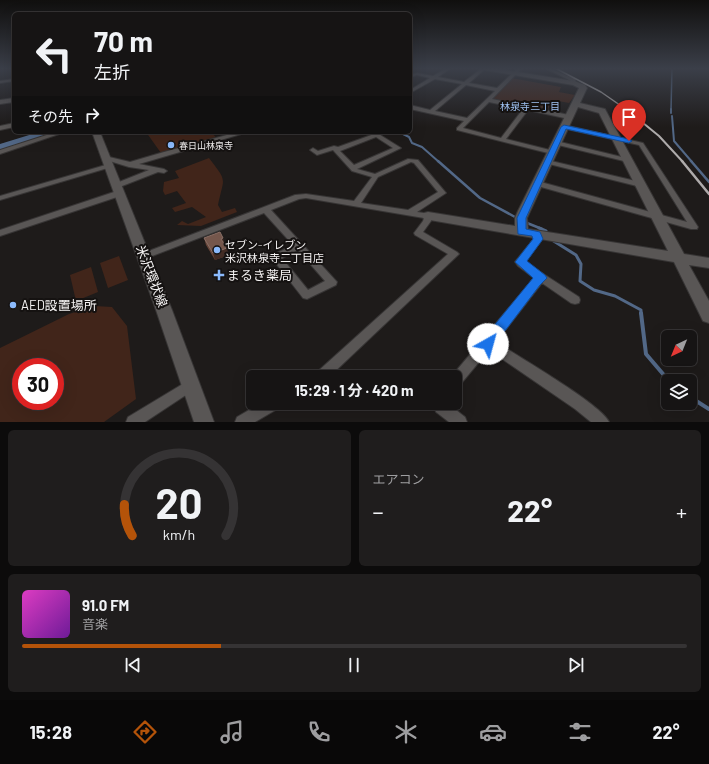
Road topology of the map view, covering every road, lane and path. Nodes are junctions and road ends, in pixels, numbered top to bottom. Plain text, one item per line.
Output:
1 (461, 88) edge
2 (485, 88) edge
3 (500, 88) edge
4 (584, 88) edge
5 (498, 90) junction
6 (12, 100) edge
7 (488, 100) junction
8 (0, 102) edge
9 (575, 104) junction
10 (412, 107) edge
11 (526, 108) junction
12 (431, 112) junction
13 (569, 117) junction
14 (468, 120) junction
15 (12, 125) edge
16 (564, 127) junction
17 (0, 128) edge
18 (56, 134) edge
19 (97, 134) edge
20 (237, 134) edge
21 (616, 138) junction
22 (502, 140) junction
23 (338, 149) junction
24 (313, 150) dead end
25 (0, 152) edge
26 (552, 152) junction
27 (628, 160) junction
28 (107, 162) junction
29 (129, 165) junction
30 (353, 168) junction
31 (376, 176) junction
32 (537, 183) junction
33 (641, 185) junction
34 (118, 189) junction
35 (0, 198) edge
36 (356, 204) junction
37 (265, 209) junction
38 (409, 213) junction
39 (428, 216) junction
40 (658, 217) junction
41 (522, 231) junction
42 (0, 233) edge
43 (537, 234) junction
44 (299, 246) junction
45 (144, 256) junction
46 (680, 258) junction
47 (709, 263) edge
48 (541, 278) junction
49 (575, 300) dead end
50 (709, 316) edge
51 (488, 344) junction
52 (328, 370) edge
53 (462, 374) edge
54 (192, 384) junction
55 (262, 410) edge
56 (445, 410) edge
57 (133, 422) edge
58 (204, 422) edge
59 (242, 422) edge
60 (460, 422) edge
61 (602, 422) edge

1 - 12 street
2 - 5 street
3 - 5 street
4 - 9 street
5 - 7 street
6 - 8 street
7 - 11 street
7 - 14 street
9 - 13 street
9 - 21 street
10 - 12 street
11 - 13 street
11 - 22 street
12 - 14 street
13 - 16 street
14 - 22 street
15 - 17 street
16 - 21 street
16 - 26 street
18 - 25 street
19 - 28 street, 米沢環状線
20 - 29 street
21 - 27 street
21 - 40 street
22 - 26 street
23 - 24 street
23 - 30 street
23 - 30 street
26 - 27 street
26 - 32 street
26 - 33 street
27 - 33 street
28 - 29 street
28 - 34 street, 米沢環状線
28 - 35 street
29 - 34 street
30 - 31 street
31 - 36 street
31 - 38 street
32 - 40 street
32 - 41 street
33 - 40 street
34 - 42 street
34 - 45 street, 米沢環状線
36 - 37 street
36 - 38 street
37 - 44 street
37 - 45 street
38 - 39 street
39 - 41 street
39 - 52 street
40 - 46 street
41 - 43 street
43 - 46 street
43 - 48 street
44 - 44 street
45 - 54 street, 米沢環状線
46 - 47 street
46 - 50 street
48 - 49 street
48 - 51 street
51 - 53 street
51 - 61 street
54 - 57 street
54 - 58 street, 米沢環状線
55 - 59 street
56 - 60 street

